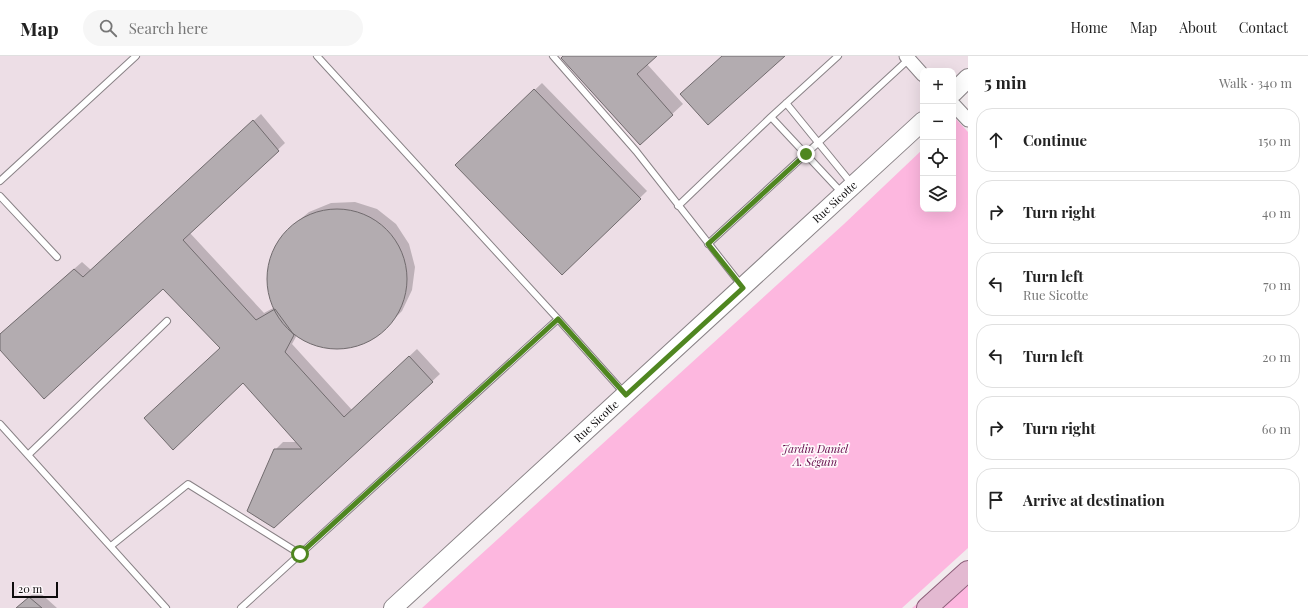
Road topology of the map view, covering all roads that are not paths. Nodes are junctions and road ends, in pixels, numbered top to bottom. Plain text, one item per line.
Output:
1 (136, 56) edge
2 (317, 56) edge
3 (553, 56) edge
4 (838, 56) edge
5 (908, 57) edge
6 (920, 71) edge
7 (968, 78) edge
8 (956, 90) edge
9 (786, 103) junction
10 (956, 107) edge
11 (771, 117) junction
12 (968, 120) edge
13 (920, 124) edge
14 (819, 143) junction
15 (806, 154) junction
16 (0, 181) edge
17 (848, 190) junction
18 (0, 196) edge
19 (678, 206) junction
20 (708, 244) junction
21 (57, 257) dead end
22 (743, 288) junction
23 (558, 319) junction
24 (167, 321) dead end
25 (626, 395) junction
26 (0, 424) edge
27 (28, 456) junction
28 (111, 546) junction
29 (300, 554) junction
30 (968, 571) edge
31 (166, 608) edge
32 (241, 608) edge
33 (393, 608) edge
34 (927, 608) edge

1 - 16 lane
2 - 23 lane
3 - 19 lane
4 - 9 lane
5 - 6 street
5 - 14 lane
7 - 8 street
9 - 11 lane
9 - 14 lane
10 - 12 street
11 - 15 lane
11 - 19 lane
13 - 17 street, Rue Sicotte
14 - 15 lane
14 - 17 lane
15 - 17 lane
15 - 20 lane
17 - 22 street, Rue Sicotte
18 - 21 lane
19 - 20 lane
20 - 22 lane
22 - 25 street, Rue Sicotte
23 - 25 lane
23 - 29 lane
24 - 27 lane
25 - 33 street, Rue Sicotte
26 - 27 lane
27 - 28 lane
28 - 29 lane
28 - 31 lane
29 - 32 lane
30 - 34 main road

